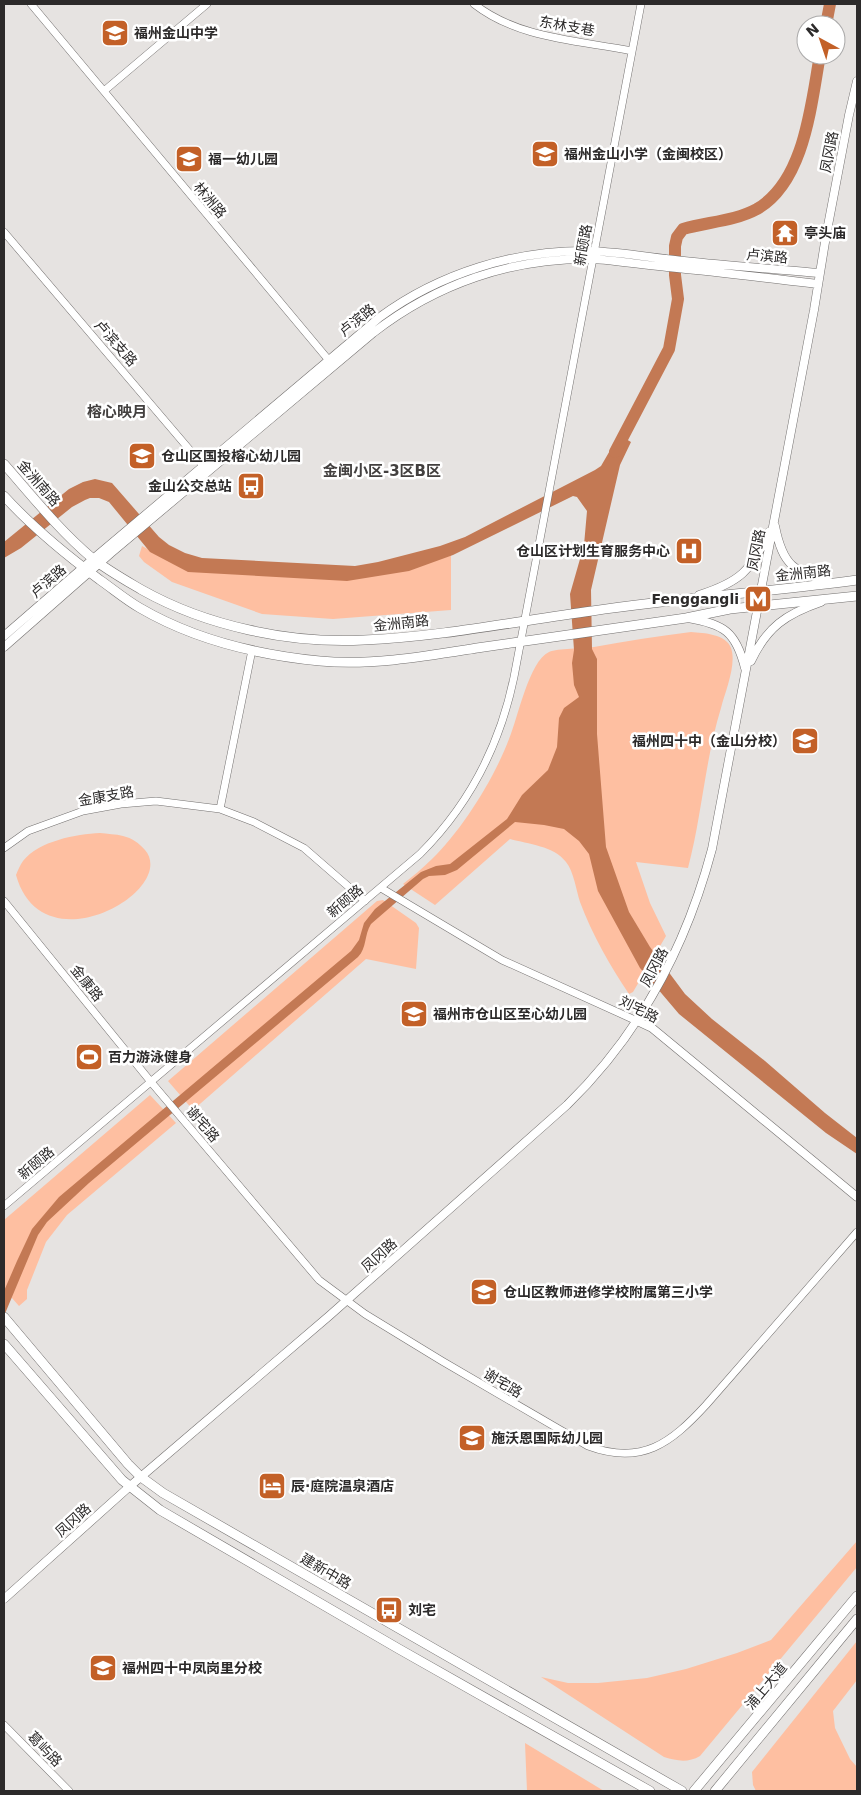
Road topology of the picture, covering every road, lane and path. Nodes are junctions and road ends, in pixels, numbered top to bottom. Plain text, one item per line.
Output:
1 (31, 4) edge
2 (207, 4) edge
3 (474, 4) edge
4 (641, 4) edge
5 (632, 51) junction
6 (857, 81) edge
7 (104, 91) junction
8 (4, 232) edge
9 (594, 255) junction
10 (691, 266) junction
11 (820, 273) junction
12 (818, 284) junction
13 (331, 363) junction
14 (4, 464) edge
15 (206, 469) junction
16 (4, 496) edge
17 (774, 522) junction
18 (96, 561) junction
19 (86, 570) junction
20 (857, 580) edge
21 (834, 584) junction
22 (761, 592) junction
23 (857, 596) edge
24 (690, 598) junction
25 (831, 599) junction
26 (758, 605) junction
27 (686, 618) junction
28 (524, 621) junction
29 (4, 636) edge
30 (520, 642) junction
31 (4, 647) edge
32 (252, 650) junction
33 (746, 672) junction
34 (220, 809) junction
35 (4, 848) edge
36 (380, 888) junction
37 (4, 901) edge
38 (365, 901) junction
39 (638, 1020) junction
40 (151, 1082) junction
41 (857, 1197) edge
42 (4, 1206) edge
43 (857, 1232) edge
44 (346, 1301) junction
45 (4, 1317) edge
46 (4, 1344) edge
47 (141, 1477) junction
48 (129, 1487) junction
49 (857, 1596) edge
50 (4, 1600) edge
51 (857, 1619) edge
52 (4, 1725) edge
53 (69, 1791) edge
54 (650, 1791) edge
55 (682, 1791) edge
56 (694, 1791) edge
57 (714, 1791) edge

1 - 7 street, 林洲路
2 - 7 street
3 - 5 street, 东林支巷
4 - 5 street, 新颐路
5 - 9 street, 新颐路
6 - 11 main road, 凤冈路
7 - 13 street, 林洲路
8 - 15 street, 卢滨支路
9 - 10 main road, 卢滨路
9 - 13 main road, 卢滨路
9 - 28 street, 新颐路
10 - 11 main road, 卢滨路
10 - 12 main road
11 - 12 main road, 凤冈路
12 - 17 main road, 凤冈路
13 - 15 main road, 卢滨路
14 - 18 main road, 金洲南路
15 - 18 main road, 卢滨路
16 - 19 main road, 金洲南路
17 - 21 main road
17 - 22 main road, 凤冈路
17 - 24 main road
18 - 19 main road, 卢滨路
18 - 28 main road, 金洲南路
19 - 29 main road, 卢滨路
19 - 31 main road
19 - 32 main road, 金洲南路
20 - 21 main road, 金洲南路
21 - 22 main road, 金洲南路
22 - 24 main road, 金洲南路
22 - 26 main road, 凤冈路
23 - 25 main road, 金洲南路
24 - 28 main road, 金洲南路
25 - 26 main road, 金洲南路
25 - 33 main road
26 - 27 main road, 金洲南路
26 - 33 main road, 凤冈路
27 - 30 main road, 金洲南路
27 - 33 main road
28 - 30 street, 新颐路
30 - 32 main road, 金洲南路
30 - 36 street, 新颐路
32 - 34 street
33 - 39 main road, 凤冈路
34 - 35 street, 金康支路
34 - 38 street, 金康支路
36 - 38 street, 新颐路
36 - 39 street, 刘宅路
37 - 40 street, 金康路
38 - 40 street, 新颐路
39 - 41 main road, 刘宅路
39 - 44 main road, 凤冈路
40 - 42 street, 新颐路
40 - 44 street, 谢宅路
43 - 44 street, 谢宅路
44 - 47 main road, 凤冈路
45 - 47 main road, 建新中路
46 - 48 main road
47 - 48 main road, 凤冈路
47 - 55 main road, 建新中路
48 - 50 main road, 凤冈路
48 - 54 main road
49 - 56 main road, 浦上大道
51 - 57 main road, 浦上大道
52 - 53 street, 葛屿路

